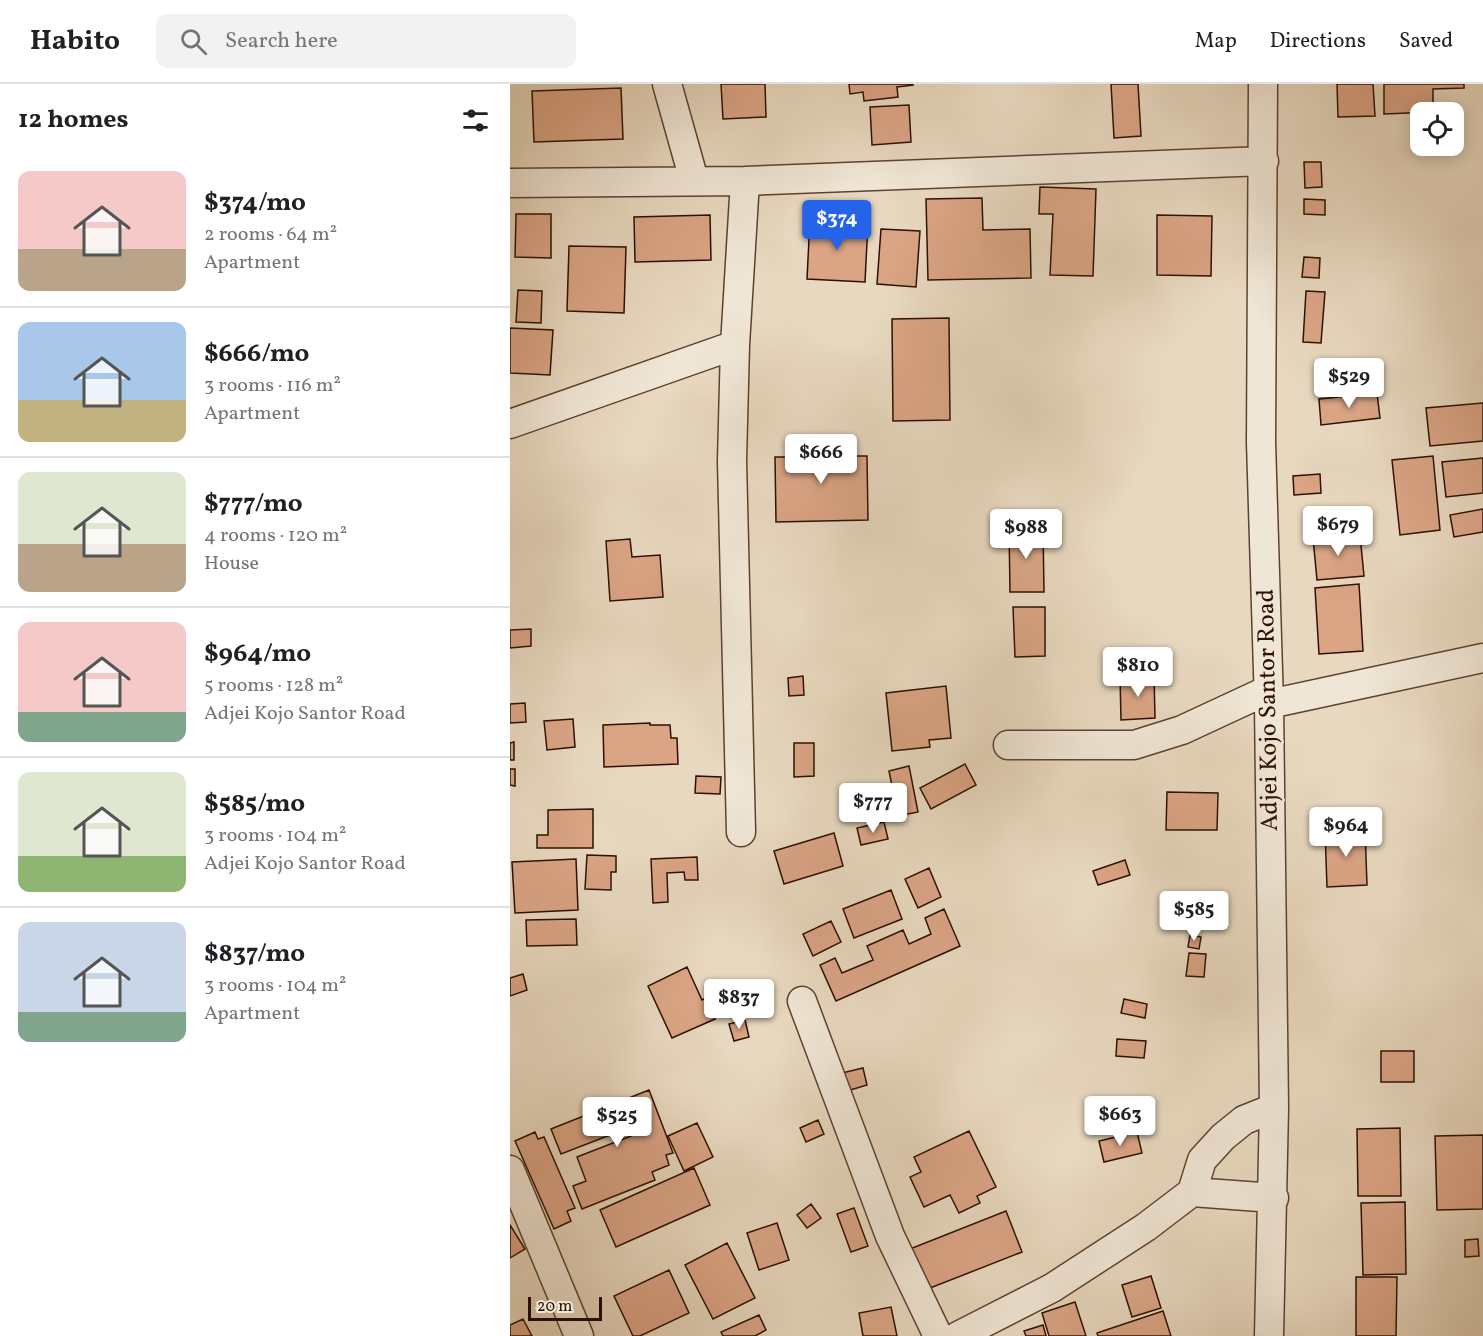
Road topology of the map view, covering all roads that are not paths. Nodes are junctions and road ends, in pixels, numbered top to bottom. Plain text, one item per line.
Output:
1 (667, 84) edge
2 (1263, 84) edge
3 (1264, 161) junction
4 (694, 180) junction
5 (745, 181) junction
6 (510, 183) edge
7 (735, 345) junction
8 (510, 424) edge
9 (1483, 658) edge
10 (1267, 698) junction
11 (1008, 745) dead end
12 (741, 832) dead end
13 (802, 1001) dead end
14 (1274, 1108) junction
15 (510, 1170) edge
16 (1192, 1192) junction
17 (1274, 1198) junction
18 (579, 1336) edge
19 (938, 1336) edge
20 (958, 1336) edge
21 (1269, 1336) edge

1 - 4 street
2 - 3 street, Adjei Kojo Santor Road
3 - 5 street
3 - 10 street, Adjei Kojo Santor Road
4 - 5 street
4 - 6 street
5 - 7 street
7 - 8 street
7 - 12 street
9 - 10 street
10 - 11 street
10 - 14 street, Adjei Kojo Santor Road
13 - 19 street
14 - 16 street
14 - 17 street, Adjei Kojo Santor Road
15 - 18 street
16 - 17 street
16 - 20 street
17 - 21 street, Adjei Kojo Santor Road

